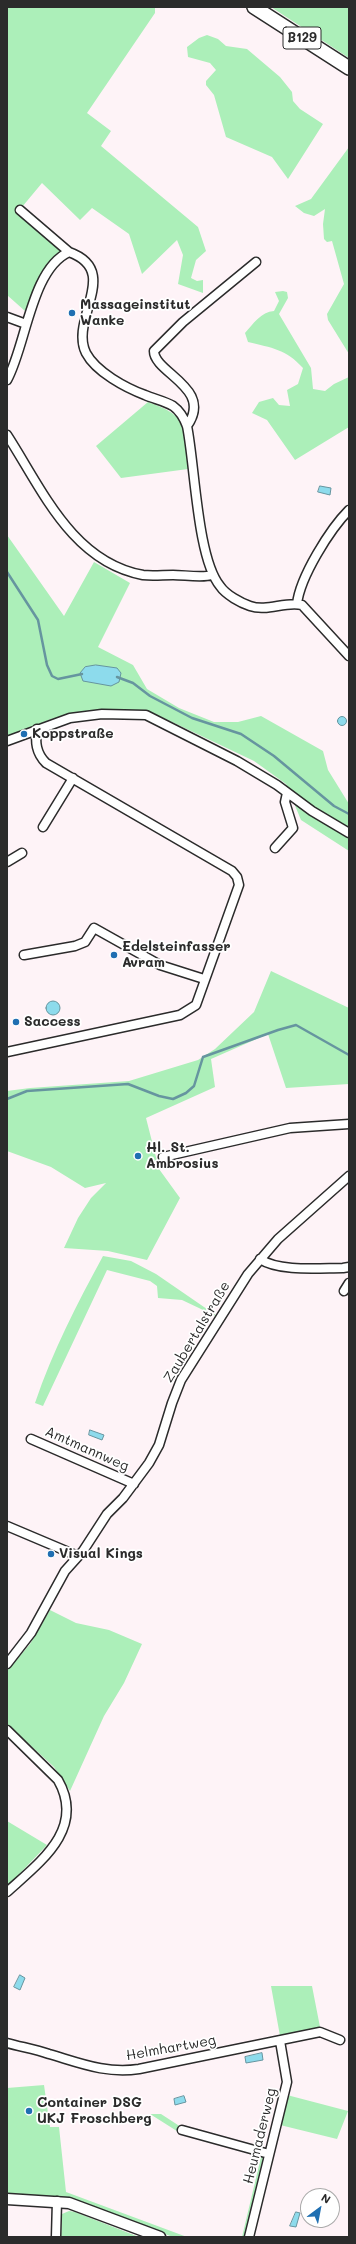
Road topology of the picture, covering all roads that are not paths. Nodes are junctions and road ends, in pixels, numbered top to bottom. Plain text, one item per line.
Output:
1 (254, 7) edge
2 (349, 68) edge
3 (20, 210) dead end
4 (69, 252) junction
5 (256, 262) dead end
6 (7, 317) edge
7 (26, 324) junction
8 (7, 380) edge
9 (187, 426) junction
10 (7, 435) edge
11 (349, 510) edge
12 (345, 520) edge
13 (212, 575) junction
14 (297, 604) junction
15 (349, 656) edge
16 (37, 729) junction
17 (7, 741) edge
18 (73, 778) junction
19 (287, 793) junction
20 (43, 827) dead end
21 (349, 833) edge
22 (275, 848) dead end
23 (22, 853) dead end
24 (7, 862) edge
25 (24, 954) dead end
26 (204, 979) junction
27 (7, 1052) edge
28 (349, 1124) edge
29 (164, 1158) dead end
30 (349, 1176) edge
31 (260, 1259) junction
32 (349, 1267) edge
33 (349, 1283) edge
34 (344, 1291) dead end
35 (31, 1439) dead end
36 (134, 1484) junction
37 (7, 1526) edge
38 (78, 1556) junction
39 (7, 1664) edge
40 (7, 1730) edge
41 (7, 1892) edge
42 (340, 2040) dead end
43 (280, 2041) junction
44 (7, 2043) edge
45 (182, 2130) dead end
46 (269, 2154) junction
47 (7, 2199) edge
48 (57, 2201) junction
49 (56, 2237) edge
50 (160, 2237) edge
51 (249, 2237) edge

1 - 2 main road, B129
3 - 4 street
4 - 7 street
4 - 9 street
5 - 9 street
6 - 7 street
7 - 8 street
9 - 13 street
10 - 13 street
11 - 12 street
12 - 14 street
13 - 14 street
14 - 15 street
16 - 17 street
16 - 18 street
16 - 19 street
18 - 20 street
18 - 26 street
19 - 21 street
19 - 22 street
23 - 24 street
25 - 26 street
26 - 27 street
28 - 29 street
30 - 31 street, Zaubertalstraße
31 - 32 street
31 - 36 street, Zaubertalstraße
33 - 34 street
35 - 36 street, Amtmannweg
36 - 38 street, Zaubertalstraße
37 - 38 street
38 - 39 street, Zaubertalstraße
40 - 41 street
42 - 43 street, Helmhartweg
43 - 44 street, Helmhartweg
43 - 46 street, Heumaderweg
45 - 46 street
46 - 51 street, Heumaderweg
47 - 48 street
48 - 49 street
48 - 50 street

